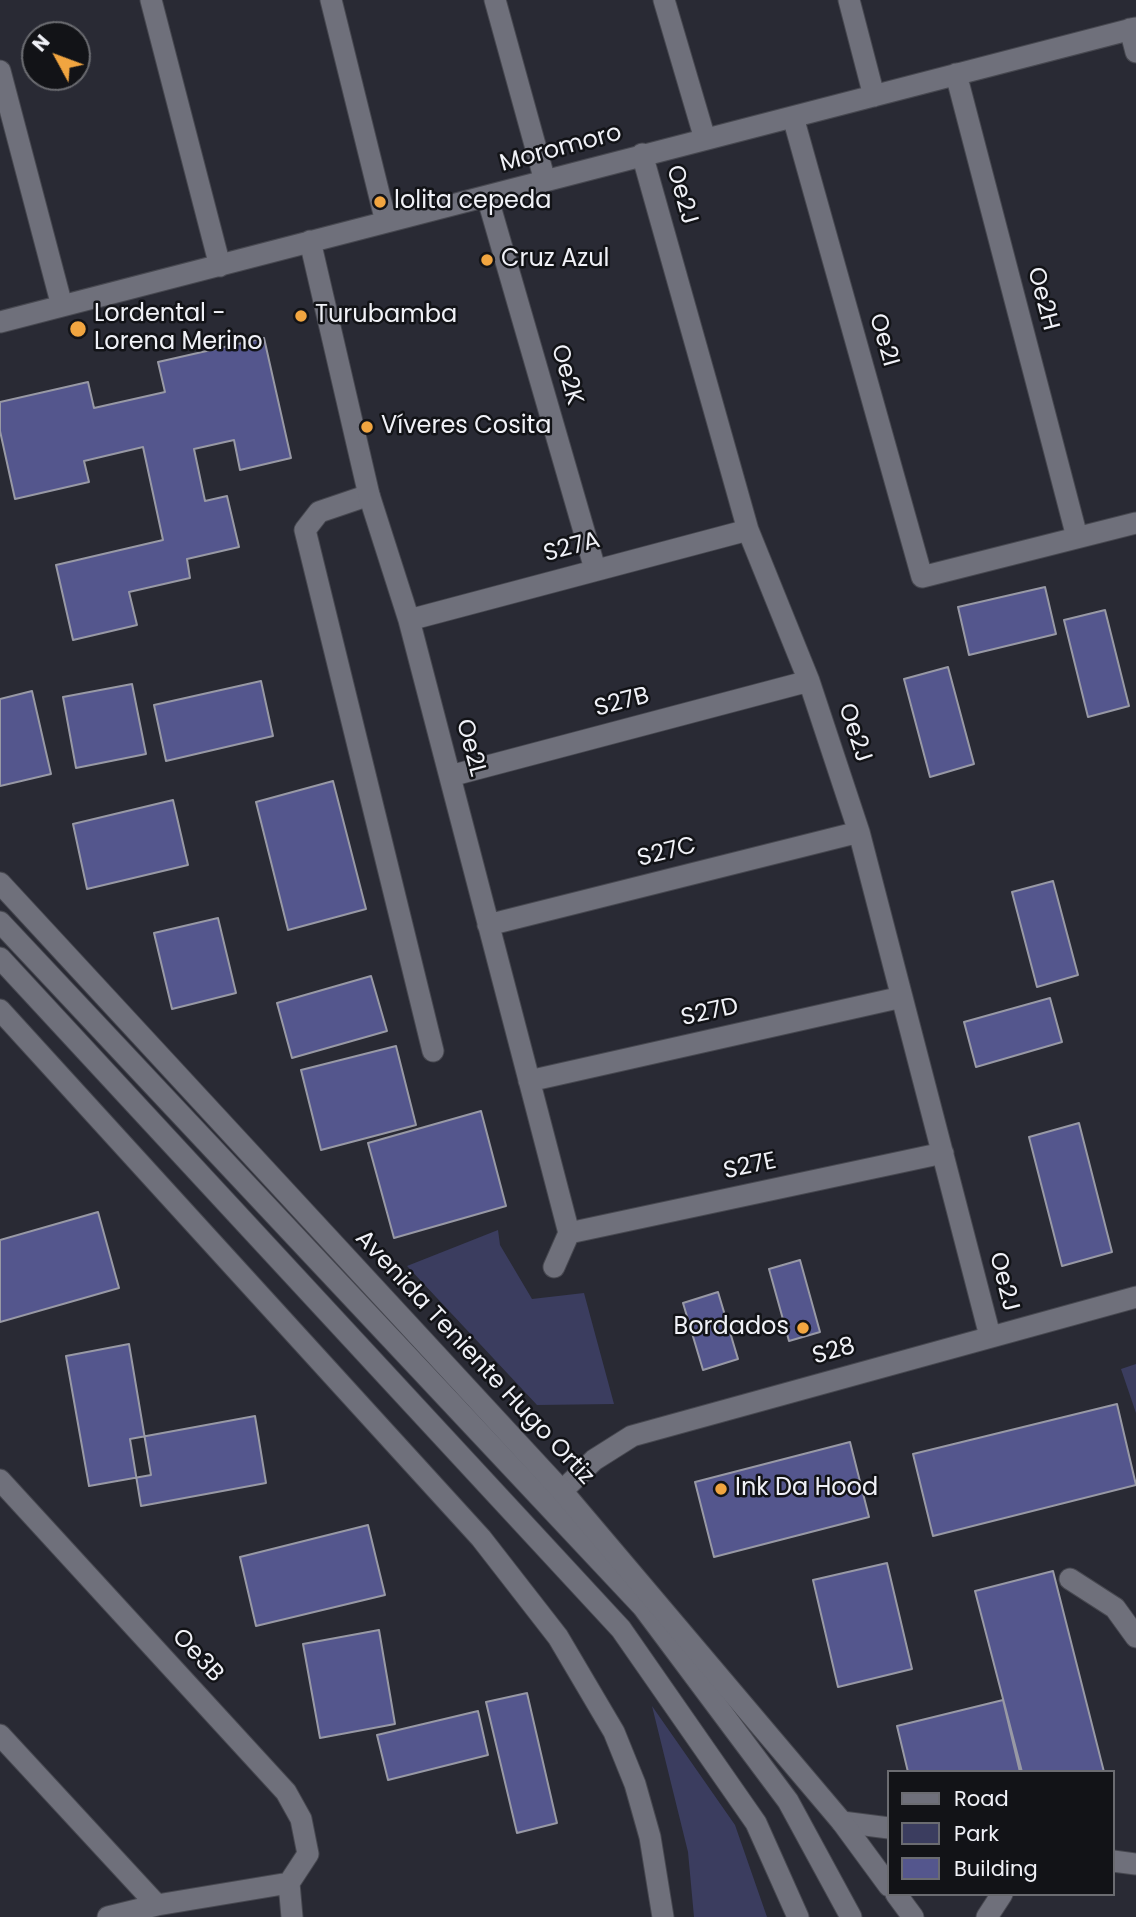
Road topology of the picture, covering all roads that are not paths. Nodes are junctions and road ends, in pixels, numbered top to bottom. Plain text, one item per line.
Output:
1 (151, 0) edge
2 (331, 0) edge
3 (495, 0) edge
4 (664, 0) edge
5 (849, 0) edge
6 (1133, 29) edge
7 (1136, 52) edge
8 (0, 71) edge
9 (956, 74) junction
10 (874, 96) junction
11 (793, 117) junction
12 (6, 120) edge
13 (705, 139) junction
14 (642, 154) junction
15 (545, 181) junction
16 (486, 196) junction
17 (386, 222) junction
18 (310, 241) junction
19 (220, 266) junction
20 (62, 306) junction
21 (0, 321) edge
22 (369, 495) junction
23 (1136, 523) edge
24 (748, 530) junction
25 (1077, 537) junction
26 (595, 569) junction
27 (409, 620) junction
28 (808, 681) junction
29 (450, 776) junction
30 (859, 832) junction
31 (0, 883) edge
32 (0, 922) edge
33 (488, 925) junction
34 (0, 958) edge
35 (902, 997) junction
36 (0, 1010) edge
37 (433, 1051) dead end
38 (529, 1081) junction
39 (943, 1153) junction
40 (569, 1233) junction
41 (554, 1267) dead end
42 (1136, 1297) edge
43 (990, 1336) junction
44 (0, 1480) edge
45 (562, 1491) junction
46 (1070, 1580) dead end
47 (1136, 1637) edge
48 (0, 1735) edge
49 (842, 1822) junction
50 (888, 1828) edge
51 (1115, 1861) edge
52 (1136, 1864) edge
53 (289, 1882) junction
54 (888, 1885) edge
55 (897, 1896) edge
56 (1001, 1896) edge
57 (157, 1905) junction
58 (108, 1917) edge
59 (292, 1917) edge
60 (663, 1917) edge
61 (798, 1917) edge
62 (851, 1917) edge
63 (913, 1917) edge
64 (987, 1917) edge

1 - 19 street
2 - 17 street
3 - 15 street
4 - 13 street, Oe2J
5 - 10 street
6 - 7 street
6 - 9 street, Moromoro
8 - 12 street
9 - 10 street, Moromoro
9 - 25 street, Oe2H
10 - 11 street, Moromoro
11 - 13 street, Moromoro
11 - 25 street, Oe2I
12 - 20 street
13 - 14 street, Moromoro
14 - 15 street, Moromoro
14 - 24 street, Oe2J
15 - 16 street, Moromoro
16 - 17 street, Moromoro
16 - 26 street, Oe2K
17 - 18 street, Moromoro
18 - 19 street, Moromoro
18 - 22 street, Oe2L
19 - 20 street, Moromoro
20 - 21 street, Moromoro
22 - 27 street, Oe2L
22 - 37 street
23 - 25 street
24 - 26 street, S27A
24 - 28 street, Oe2J
26 - 27 street, S27A
27 - 29 street, Oe2L
28 - 29 street, S27B
28 - 30 street, Oe2J
29 - 33 street, Oe2L
30 - 33 street, S27C
30 - 35 street, Oe2J
31 - 45 street, Avenida Teniente Hugo Ortiz
32 - 62 street
33 - 38 street, Oe2L
34 - 61 street
35 - 38 street, S27D
35 - 39 street, Oe2J
36 - 60 street
38 - 40 street, Oe2L
39 - 40 street, S27E
39 - 43 street, Oe2J
40 - 41 street
42 - 43 street, S28
43 - 45 street, S28
44 - 53 street, Oe3B
45 - 49 street, Avenida Teniente Hugo Ortiz
46 - 47 street
48 - 57 street
49 - 50 street
49 - 54 street, Avenida Teniente Hugo Ortiz
51 - 52 street
53 - 57 street
53 - 59 street
55 - 63 street
56 - 64 street
57 - 58 street

